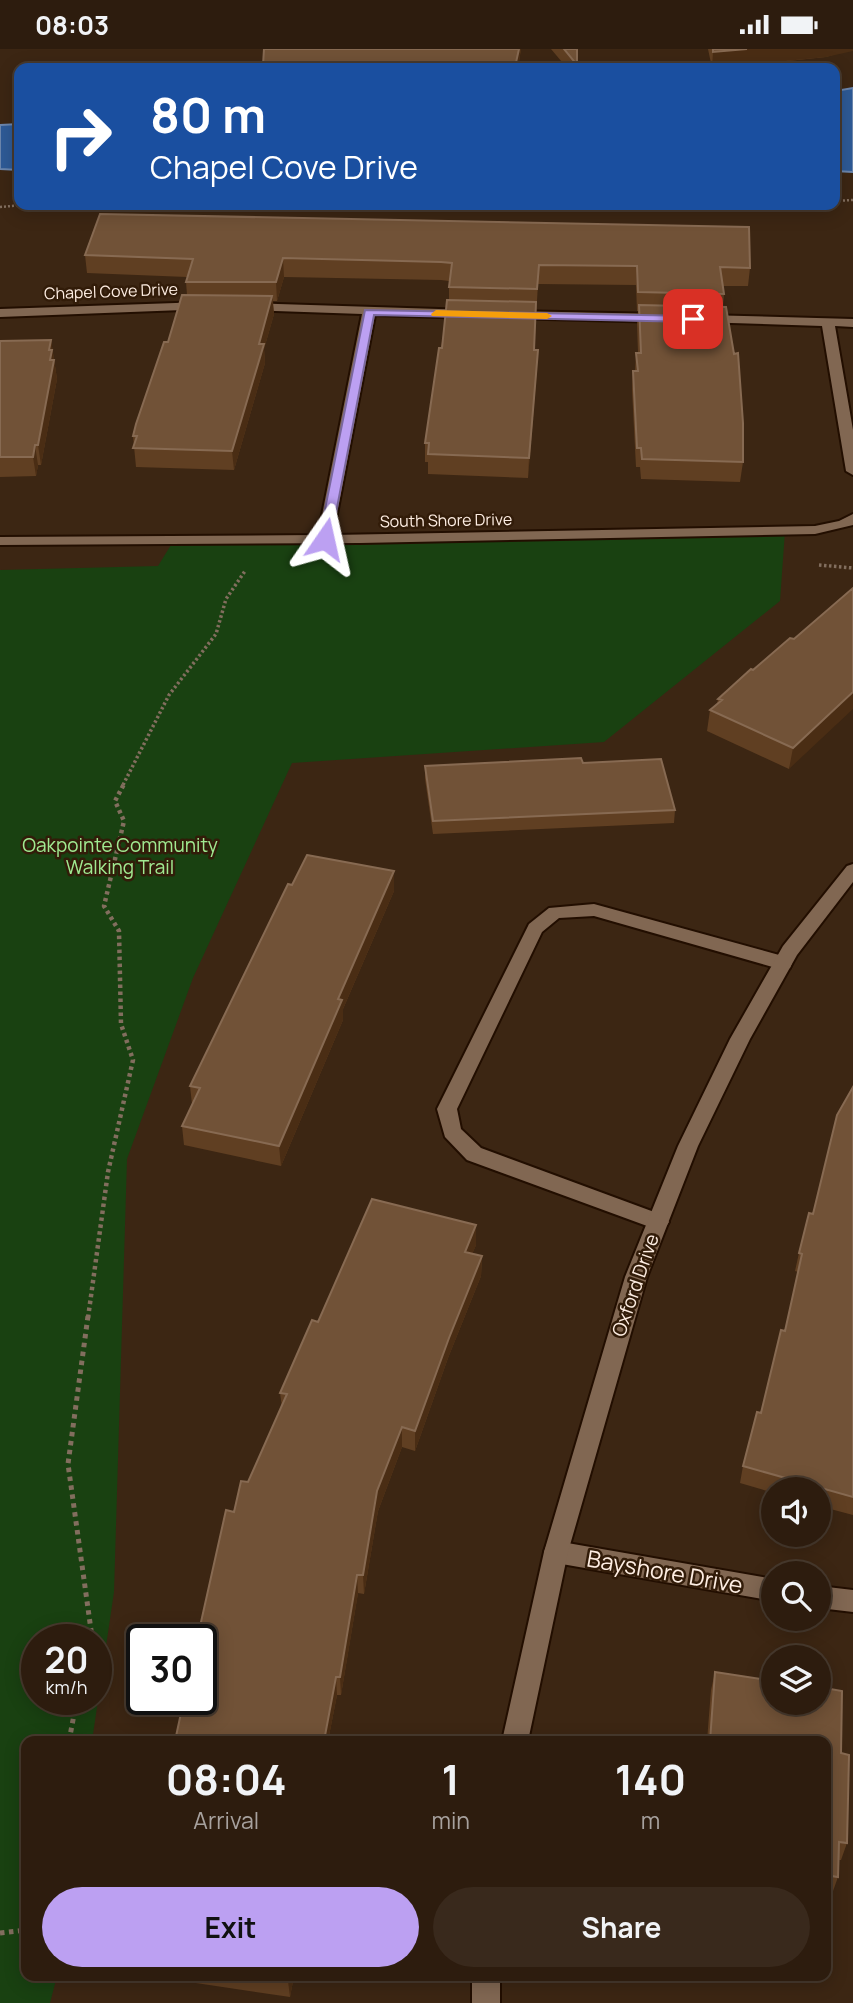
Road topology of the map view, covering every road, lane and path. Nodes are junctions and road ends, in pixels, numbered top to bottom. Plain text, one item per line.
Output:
1 (369, 312) junction
2 (0, 313) edge
3 (828, 322) junction
4 (853, 323) edge
5 (853, 471) edge
6 (851, 520) edge
7 (325, 539) junction
8 (265, 540) junction
9 (0, 541) edge
10 (853, 870) edge
11 (783, 963) junction
12 (658, 1222) junction
13 (556, 1552) junction
14 (761, 1588) edge
15 (831, 1598) edge
16 (853, 1601) edge
17 (90, 1624) edge
18 (74, 1715) edge
19 (70, 1736) edge
20 (517, 1736) edge
21 (21, 1931) edge
22 (0, 1933) edge
23 (486, 1981) edge
24 (486, 2003) edge

1 - 2 street, Chapel Cove Drive
1 - 3 street, Chapel Cove Drive
1 - 7 street
3 - 4 street, Chapel Cove Drive
3 - 5 street
6 - 7 street, South Shore Drive
7 - 8 street, South Shore Drive
8 - 9 street, South Shore Drive
8 - 17 path
10 - 11 street, Oxford Drive
11 - 12 street, Oxford Drive
11 - 12 street
12 - 13 street, Oxford Drive
13 - 14 street, Bayshore Drive
13 - 20 street, Oxford Drive
15 - 16 street
18 - 19 path
21 - 22 path
23 - 24 street

